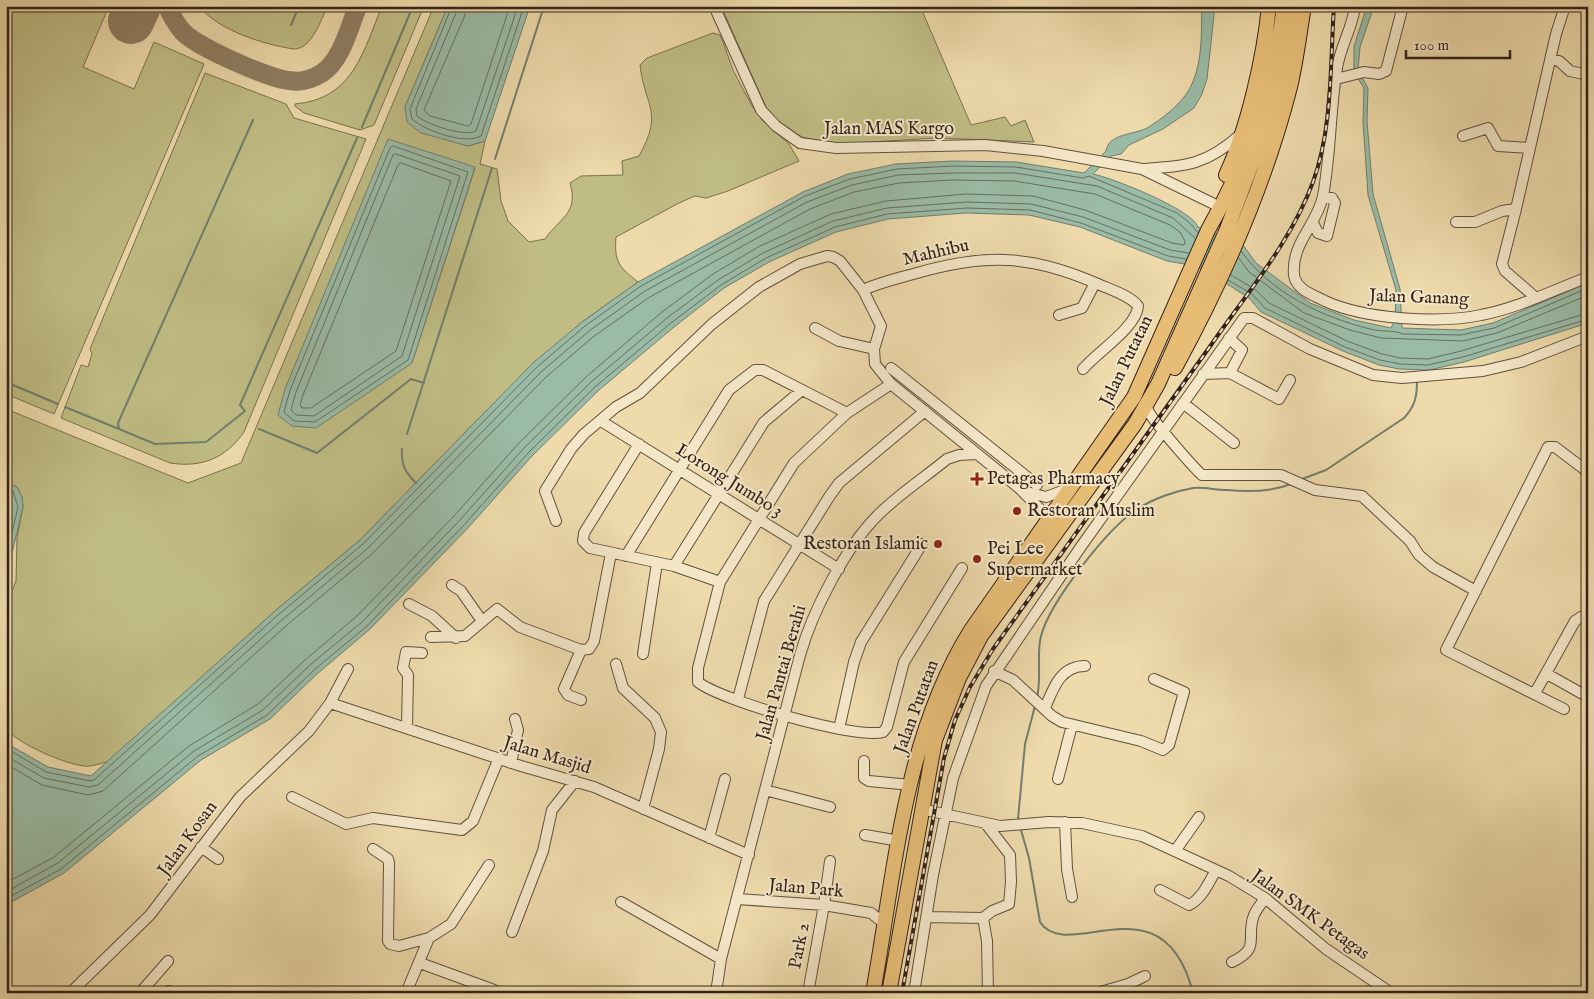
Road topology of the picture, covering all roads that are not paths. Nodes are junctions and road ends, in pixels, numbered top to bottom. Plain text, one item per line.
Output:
1 (714, 6) edge
2 (1269, 6) edge
3 (1284, 6) edge
4 (1295, 6) edge
5 (1304, 6) edge
6 (1355, 6) edge
7 (1403, 6) edge
8 (1565, 6) edge
9 (1550, 59) junction
10 (1588, 75) edge
11 (1336, 79) junction
12 (1240, 135) junction
13 (1463, 136) dead end
14 (1530, 148) junction
15 (1248, 161) junction
16 (1142, 169) junction
17 (1323, 196) junction
18 (1214, 204) junction
19 (1516, 209) junction
20 (1456, 222) dead end
21 (1313, 223) junction
22 (1208, 230) junction
23 (1233, 232) junction
24 (1588, 276) edge
25 (1095, 283) junction
26 (863, 290) junction
27 (1535, 297) junction
28 (1059, 315) dead end
29 (815, 328) dead end
30 (1588, 336) edge
31 (1186, 338) junction
32 (1229, 338) junction
33 (874, 350) junction
34 (891, 368) dead end
35 (1083, 369) dead end
36 (1230, 373) junction
37 (1203, 374) junction
38 (904, 379) junction
39 (1290, 380) dead end
40 (893, 385) junction
41 (802, 390) junction
42 (1183, 402) junction
43 (925, 412) junction
44 (847, 413) junction
45 (1151, 416) junction
46 (601, 421) junction
47 (1164, 430) junction
48 (1127, 435) junction
49 (1234, 443) dead end
50 (639, 444) junction
51 (976, 454) junction
52 (680, 469) junction
53 (1588, 472) edge
54 (1037, 485) dead end
55 (1018, 487) junction
56 (1071, 488) junction
57 (719, 495) junction
58 (1049, 518) junction
59 (759, 520) junction
60 (556, 521) dead end
61 (922, 544) dead end
62 (799, 545) junction
63 (611, 553) junction
64 (626, 556) junction
65 (657, 563) junction
66 (674, 566) junction
67 (962, 568) dead end
68 (839, 569) junction
69 (720, 582) junction
70 (452, 585) dead end
71 (1476, 591) junction
72 (409, 604) dead end
73 (1588, 619) edge
74 (482, 621) junction
75 (432, 637) dead end
76 (456, 638) junction
77 (581, 650) junction
78 (422, 653) dead end
79 (643, 654) dead end
80 (616, 664) dead end
81 (1085, 666) dead end
82 (348, 669) dead end
83 (994, 671) junction
84 (1547, 674) junction
85 (1154, 680) dead end
86 (1535, 693) junction
87 (1588, 697) edge
88 (738, 699) junction
89 (581, 700) dead end
90 (330, 703) junction
91 (1045, 708) junction
92 (1564, 709) dead end
93 (784, 717) junction
94 (515, 719) dead end
95 (1072, 725) junction
96 (407, 728) junction
97 (838, 729) junction
98 (499, 758) junction
99 (864, 761) dead end
100 (511, 763) junction
101 (725, 779) dead end
102 (1058, 779) dead end
103 (575, 781) junction
104 (911, 785) junction
105 (765, 790) junction
106 (292, 797) dead end
107 (830, 807) dead end
108 (643, 809) junction
109 (921, 809) junction
110 (947, 815) junction
111 (1200, 817) dead end
112 (1064, 822) junction
113 (986, 824) junction
114 (865, 835) dead end
115 (708, 838) junction
116 (900, 841) junction
117 (201, 847) junction
118 (373, 849) dead end
119 (1175, 851) junction
120 (748, 855) junction
121 (218, 859) dead end
122 (830, 861) dead end
123 (489, 865) dead end
124 (1216, 870) junction
125 (1160, 890) dead end
126 (1072, 897) dead end
127 (1265, 898) junction
128 (737, 899) junction
129 (621, 902) dead end
130 (824, 905) junction
131 (888, 906) junction
132 (871, 913) junction
133 (927, 917) junction
134 (983, 918) junction
135 (885, 924) junction
136 (512, 932) dead end
137 (430, 938) junction
138 (721, 959) junction
139 (168, 961) dead end
140 (1232, 962) dead end
141 (420, 963) junction
142 (1144, 976) dead end
143 (494, 990) dead end
144 (70, 993) edge
145 (140, 993) edge
146 (406, 993) edge
147 (716, 993) edge
148 (808, 993) edge
149 (873, 993) edge
150 (889, 993) edge
151 (914, 993) edge
152 (988, 993) edge
153 (1097, 993) edge
154 (1392, 993) edge

1 - 16 street, Jalan MAS Kargo
2 - 12 highway
3 - 15 highway, Jalan Putatan
4 - 15 highway, Jalan Putatan
5 - 23 highway
6 - 11 street, Jalan Ganang
7 - 11 street
8 - 9 street
9 - 10 street
9 - 14 street
11 - 17 street, Jalan Ganang
12 - 16 street, Jalan MAS Kargo
12 - 18 highway
13 - 14 street
14 - 19 street
15 - 22 highway, Jalan Putatan
15 - 23 highway, Jalan Putatan
16 - 18 street, Jalan MAS Kargo
17 - 21 street, Jalan Ganang
17 - 21 street
18 - 22 highway
19 - 20 street
19 - 27 street
21 - 27 street, Jalan Ganang
22 - 56 highway, Jalan Putatan
23 - 31 highway, Jalan Putatan
24 - 27 street, Jalan Ganang
25 - 26 street, Mahhibu
25 - 28 street
25 - 35 street, Mahhibu
26 - 33 street
26 - 46 street
29 - 33 street
30 - 32 street
31 - 45 highway
31 - 48 highway, Jalan Putatan
32 - 36 street
32 - 37 street
33 - 40 street
34 - 38 street
36 - 37 street
36 - 39 street
37 - 42 street
38 - 40 street
38 - 54 street
40 - 43 street
40 - 44 street
41 - 44 street
41 - 52 street
41 - 57 street
42 - 47 street
42 - 49 street
43 - 51 street
43 - 62 street
44 - 59 street
45 - 47 street
45 - 48 highway
46 - 50 street, Lorong Jumbo 3
46 - 60 street
47 - 71 street
47 - 83 street
48 - 109 highway, Jalan Putatan
50 - 52 street, Lorong Jumbo 3
50 - 63 street
51 - 55 street
51 - 68 street, Jalan Pantai Berahi
52 - 57 street, Lorong Jumbo 3
52 - 64 street
53 - 71 street
55 - 56 street
55 - 58 street
56 - 58 highway, Jalan Putatan
57 - 59 street, Lorong Jumbo 3
57 - 66 street
58 - 104 highway, Jalan Putatan
59 - 62 street, Lorong Jumbo 3
59 - 69 street
61 - 97 street
62 - 68 street, Lorong Jumbo 3
62 - 88 street
63 - 64 street
63 - 77 street
64 - 65 street
65 - 66 street
65 - 79 street
66 - 69 street
67 - 97 street
68 - 93 street, Jalan Pantai Berahi
69 - 88 street
70 - 74 street
71 - 86 street
72 - 76 street
73 - 84 street
74 - 76 street
74 - 77 street
75 - 76 street
77 - 89 street
78 - 96 street
80 - 108 street
81 - 91 street
82 - 90 street, Jalan Kosan
83 - 91 street
83 - 110 street
84 - 86 street
84 - 87 street
85 - 95 street
86 - 92 street
88 - 93 street
90 - 96 street, Jalan Masjid
90 - 117 street, Jalan Kosan
91 - 95 street
93 - 97 street
93 - 105 street, Jalan Pantai Berahi
94 - 100 street
95 - 102 street
96 - 98 street, Jalan Masjid
98 - 100 street, Jalan Masjid
98 - 106 street
99 - 104 street
100 - 103 street, Jalan Masjid
101 - 115 street
103 - 108 street, Jalan Masjid
103 - 136 street
104 - 116 highway, Jalan Putatan
105 - 107 street
105 - 120 street, Jalan Pantai Berahi
108 - 115 street, Jalan Masjid
109 - 110 street, Jalan SMK Petagas
109 - 150 highway, Jalan Putatan
110 - 113 street, Jalan SMK Petagas
110 - 133 street
111 - 119 street
112 - 113 street, Jalan SMK Petagas
112 - 119 street, Jalan SMK Petagas
112 - 126 street
113 - 134 street
114 - 116 street
115 - 120 street, Jalan Masjid
116 - 131 highway, Jalan Putatan
117 - 121 street
117 - 144 street, Jalan Kosan
118 - 137 street
119 - 124 street, Jalan SMK Petagas
120 - 128 street, Jalan Pantai Berahi
122 - 130 street, Park 2
123 - 137 street
124 - 125 street
124 - 127 street, Jalan SMK Petagas
127 - 140 street
127 - 154 street, Jalan SMK Petagas
128 - 130 street, Jalan Park
128 - 138 street, Jalan Pantai Berahi
129 - 138 street
130 - 132 street, Jalan Park
130 - 148 street, Park 2
131 - 132 street
131 - 135 highway, Jalan Putatan
132 - 135 street, Jalan Park
133 - 134 street
133 - 151 street
134 - 152 street
135 - 149 highway, Jalan Putatan
137 - 141 street
138 - 147 street, Jalan Pantai Berahi
139 - 145 street
141 - 143 street
141 - 146 street
142 - 153 street

